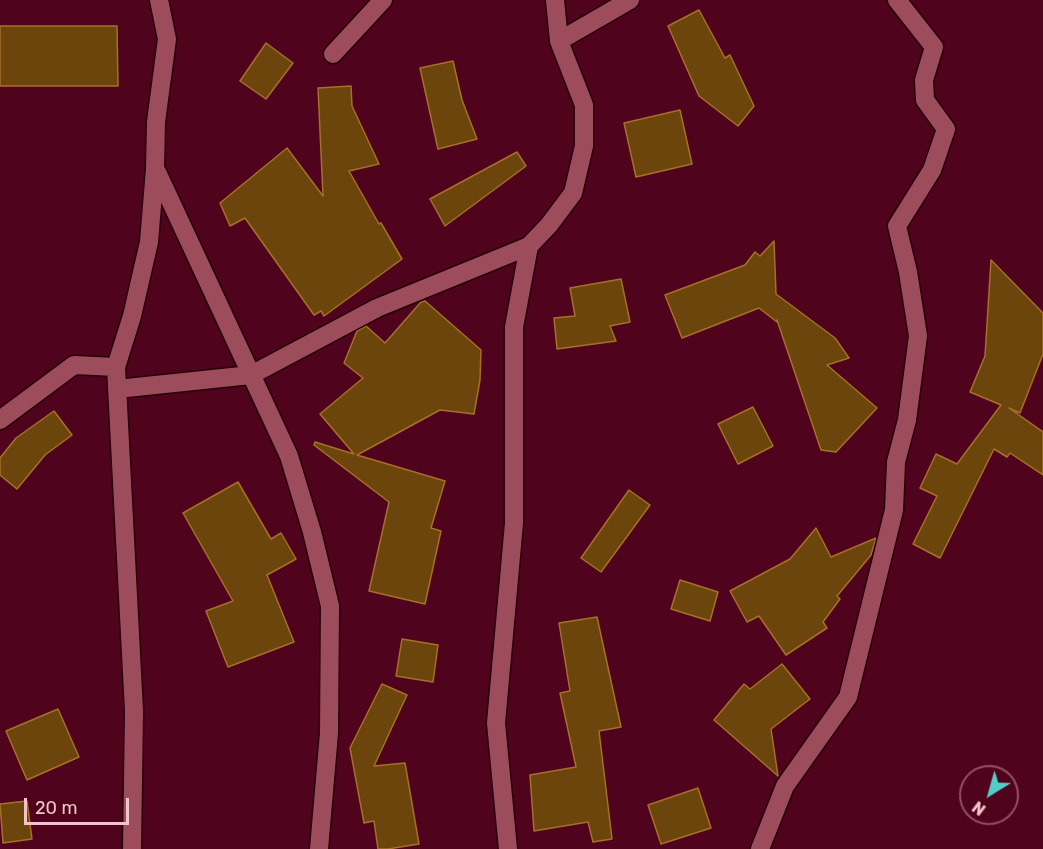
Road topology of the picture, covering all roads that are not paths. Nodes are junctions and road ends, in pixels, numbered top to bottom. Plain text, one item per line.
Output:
1 (159, 0) edge
2 (383, 0) edge
3 (555, 0) edge
4 (630, 0) edge
5 (897, 0) edge
6 (559, 41) junction
7 (333, 54) dead end
8 (155, 169) junction
9 (529, 246) junction
10 (116, 368) junction
11 (251, 375) junction
12 (117, 389) junction
13 (0, 420) edge
14 (132, 849) edge
15 (319, 849) edge
16 (508, 849) edge
17 (760, 849) edge

1 - 8 street
2 - 7 street
3 - 6 street
4 - 6 street
5 - 17 street
6 - 9 street
8 - 10 street
8 - 11 street
9 - 11 street
9 - 16 street
10 - 12 street
10 - 13 street
11 - 12 street
11 - 15 street
12 - 14 street

